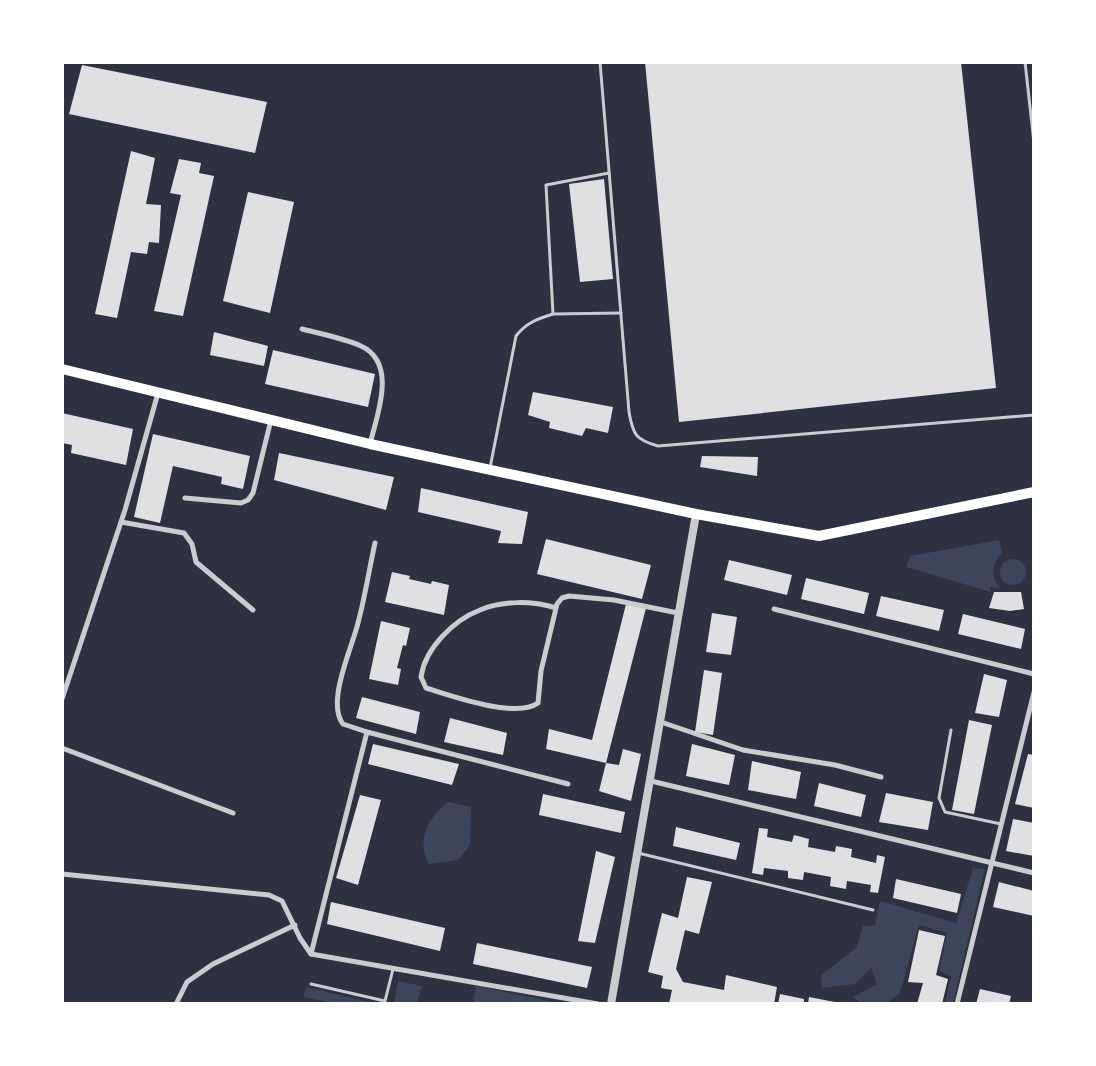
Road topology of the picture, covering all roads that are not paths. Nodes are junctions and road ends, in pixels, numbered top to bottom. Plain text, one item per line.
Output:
1 (600, 62) edge
2 (1025, 62) edge
3 (1034, 143) edge
4 (609, 173) junction
5 (621, 313) junction
6 (553, 314) junction
7 (302, 329) dead end
8 (62, 369) edge
9 (158, 393) junction
10 (1034, 415) edge
11 (271, 420) junction
12 (370, 444) junction
13 (489, 470) junction
14 (1034, 492) edge
15 (184, 498) dead end
16 (696, 514) junction
17 (121, 522) junction
18 (375, 543) dead end
19 (556, 608) junction
20 (774, 609) dead end
21 (254, 610) dead end
22 (678, 613) junction
23 (1034, 674) edge
24 (1034, 692) edge
25 (62, 699) edge
26 (661, 722) junction
27 (951, 730) dead end
28 (368, 732) junction
29 (62, 748) edge
30 (881, 777) dead end
31 (651, 781) junction
32 (568, 784) dead end
33 (233, 814) dead end
34 (1001, 824) junction
35 (638, 853) junction
36 (992, 864) junction
37 (1034, 873) edge
38 (62, 874) edge
39 (874, 910) dead end
40 (295, 925) junction
41 (311, 954) junction
42 (393, 968) junction
43 (310, 984) dead end
44 (385, 1002) edge
45 (176, 1004) edge
46 (598, 1004) edge
47 (612, 1004) edge
48 (957, 1004) edge

1 - 4 lane
2 - 3 lane
4 - 5 lane
4 - 6 lane
5 - 6 lane
5 - 10 lane
6 - 13 lane
7 - 12 street
8 - 9 main road
9 - 11 main road
9 - 17 street
11 - 12 main road
11 - 15 street
12 - 13 main road
13 - 16 main road
14 - 16 main road
16 - 22 street
17 - 21 street
17 - 25 street
18 - 28 street
19 - 19 street
19 - 22 street
20 - 23 street
22 - 26 street
24 - 34 street
26 - 30 street
26 - 31 street
27 - 34 lane
28 - 32 street
28 - 41 street
29 - 33 street
31 - 35 street
31 - 36 street
34 - 36 street
35 - 39 lane
35 - 47 street
36 - 37 street
36 - 48 street
38 - 40 street
40 - 41 street
40 - 45 street
41 - 42 street
42 - 44 lane
42 - 46 street
43 - 44 lane

